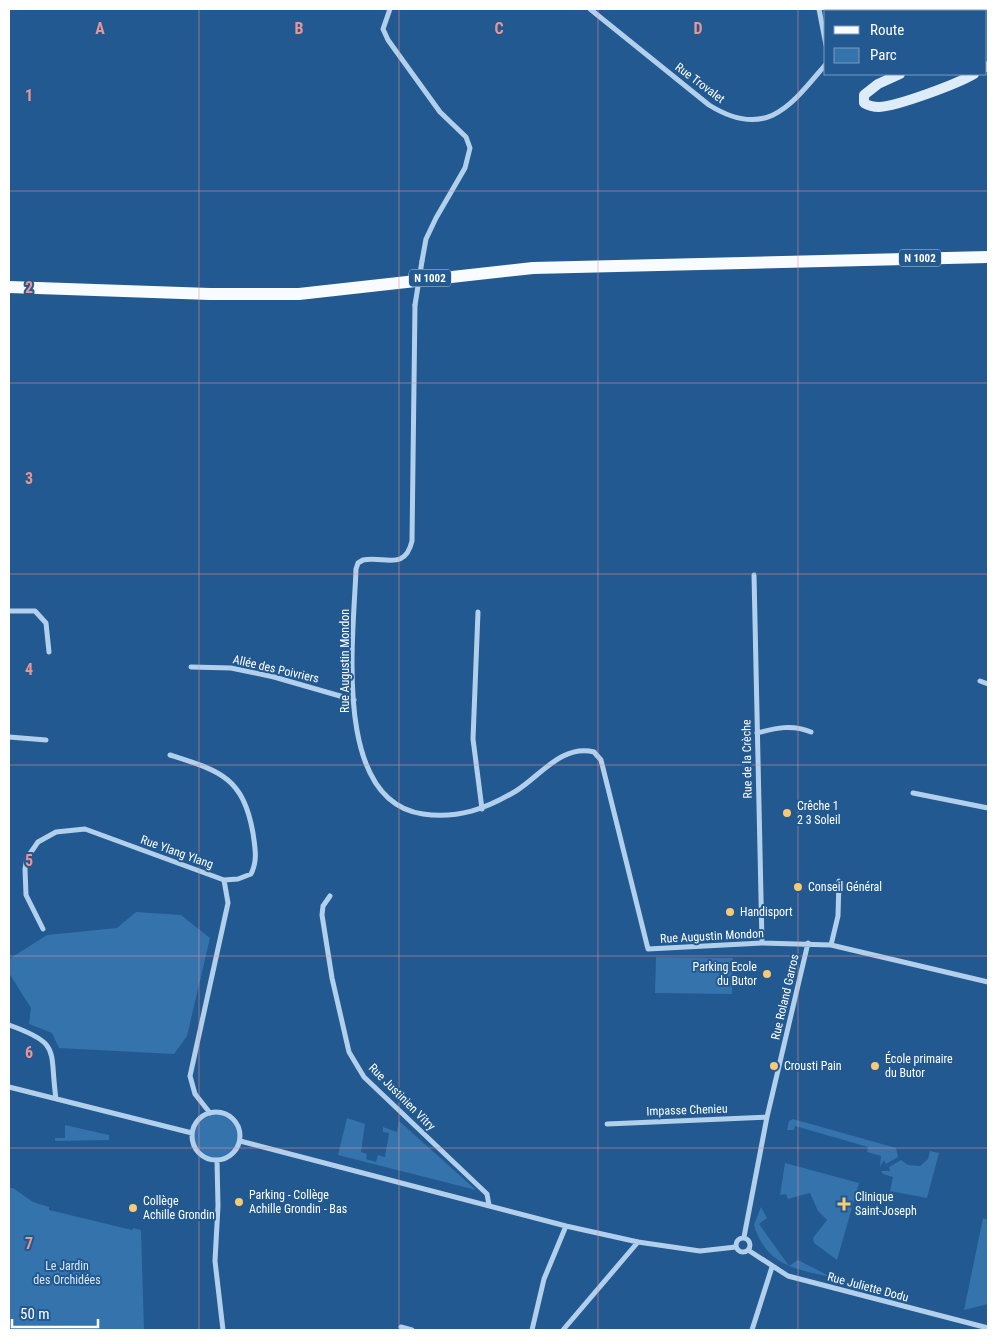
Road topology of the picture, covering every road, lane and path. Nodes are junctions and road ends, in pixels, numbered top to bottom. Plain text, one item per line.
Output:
1 (390, 9) edge
2 (590, 9) edge
3 (818, 9) edge
4 (824, 37) edge
5 (824, 66) edge
6 (898, 75) edge
7 (972, 75) edge
8 (988, 257) edge
9 (9, 287) edge
10 (754, 575) dead end
11 (9, 611) edge
12 (478, 612) dead end
13 (49, 652) dead end
14 (191, 667) dead end
15 (980, 681) dead end
16 (988, 684) edge
17 (354, 700) junction
18 (811, 732) dead end
19 (757, 733) junction
20 (9, 737) edge
21 (46, 740) dead end
22 (170, 755) dead end
23 (913, 793) dead end
24 (988, 808) edge
25 (482, 809) junction
26 (224, 880) junction
27 (839, 881) dead end
28 (330, 896) dead end
29 (43, 929) dead end
30 (762, 943) junction
31 (808, 943) junction
32 (831, 944) junction
33 (988, 982) edge
34 (9, 1025) edge
35 (9, 1087) edge
36 (56, 1098) junction
37 (210, 1113) junction
38 (767, 1117) junction
39 (607, 1124) dead end
40 (192, 1133) junction
41 (240, 1141) junction
42 (217, 1160) junction
43 (489, 1205) junction
44 (566, 1226) junction
45 (744, 1237) junction
46 (638, 1242) junction
47 (736, 1247) junction
48 (748, 1250) junction
49 (772, 1267) junction
50 (400, 1328) dead end
51 (988, 1328) edge
52 (222, 1330) edge
53 (412, 1330) edge
54 (532, 1330) edge
55 (563, 1330) edge
56 (752, 1330) edge

1 - 17 street, Rue Augustin Mondon, bridge
2 - 5 street, Rue Trovalet
3 - 4 street
6 - 7 main road
8 - 9 main road, N 1002
10 - 19 street, Rue de la Crèche
11 - 13 street
12 - 25 street
14 - 17 street, Allée des Poivriers
15 - 16 street
17 - 25 street, Rue Augustin Mondon
18 - 19 street
19 - 30 street, Rue de la Crèche
20 - 21 street
22 - 26 street
23 - 24 street
25 - 30 street, Rue Augustin Mondon
26 - 29 street, Rue Ylang Ylang
26 - 37 street, Rue Ylang Ylang
27 - 32 street
28 - 43 street, Rue Justinien Vitry
30 - 31 street, Rue Augustin Mondon
31 - 32 street, Rue Roland Garros
31 - 38 street, Rue Roland Garros
32 - 33 street, Rue Roland Garros
34 - 36 street
35 - 36 street
36 - 40 street
37 - 40 street
37 - 41 street
38 - 39 street, Impasse Chenieu
38 - 45 street, Rue Roland Garros
40 - 42 street
41 - 42 street
41 - 43 street
42 - 52 street
43 - 44 street
44 - 46 street
44 - 54 street
45 - 47 street
45 - 48 street
46 - 47 street
46 - 55 street
47 - 48 street
48 - 49 street, Rue Juliette Dodu
49 - 51 street, Rue Juliette Dodu
49 - 56 street
50 - 53 street

